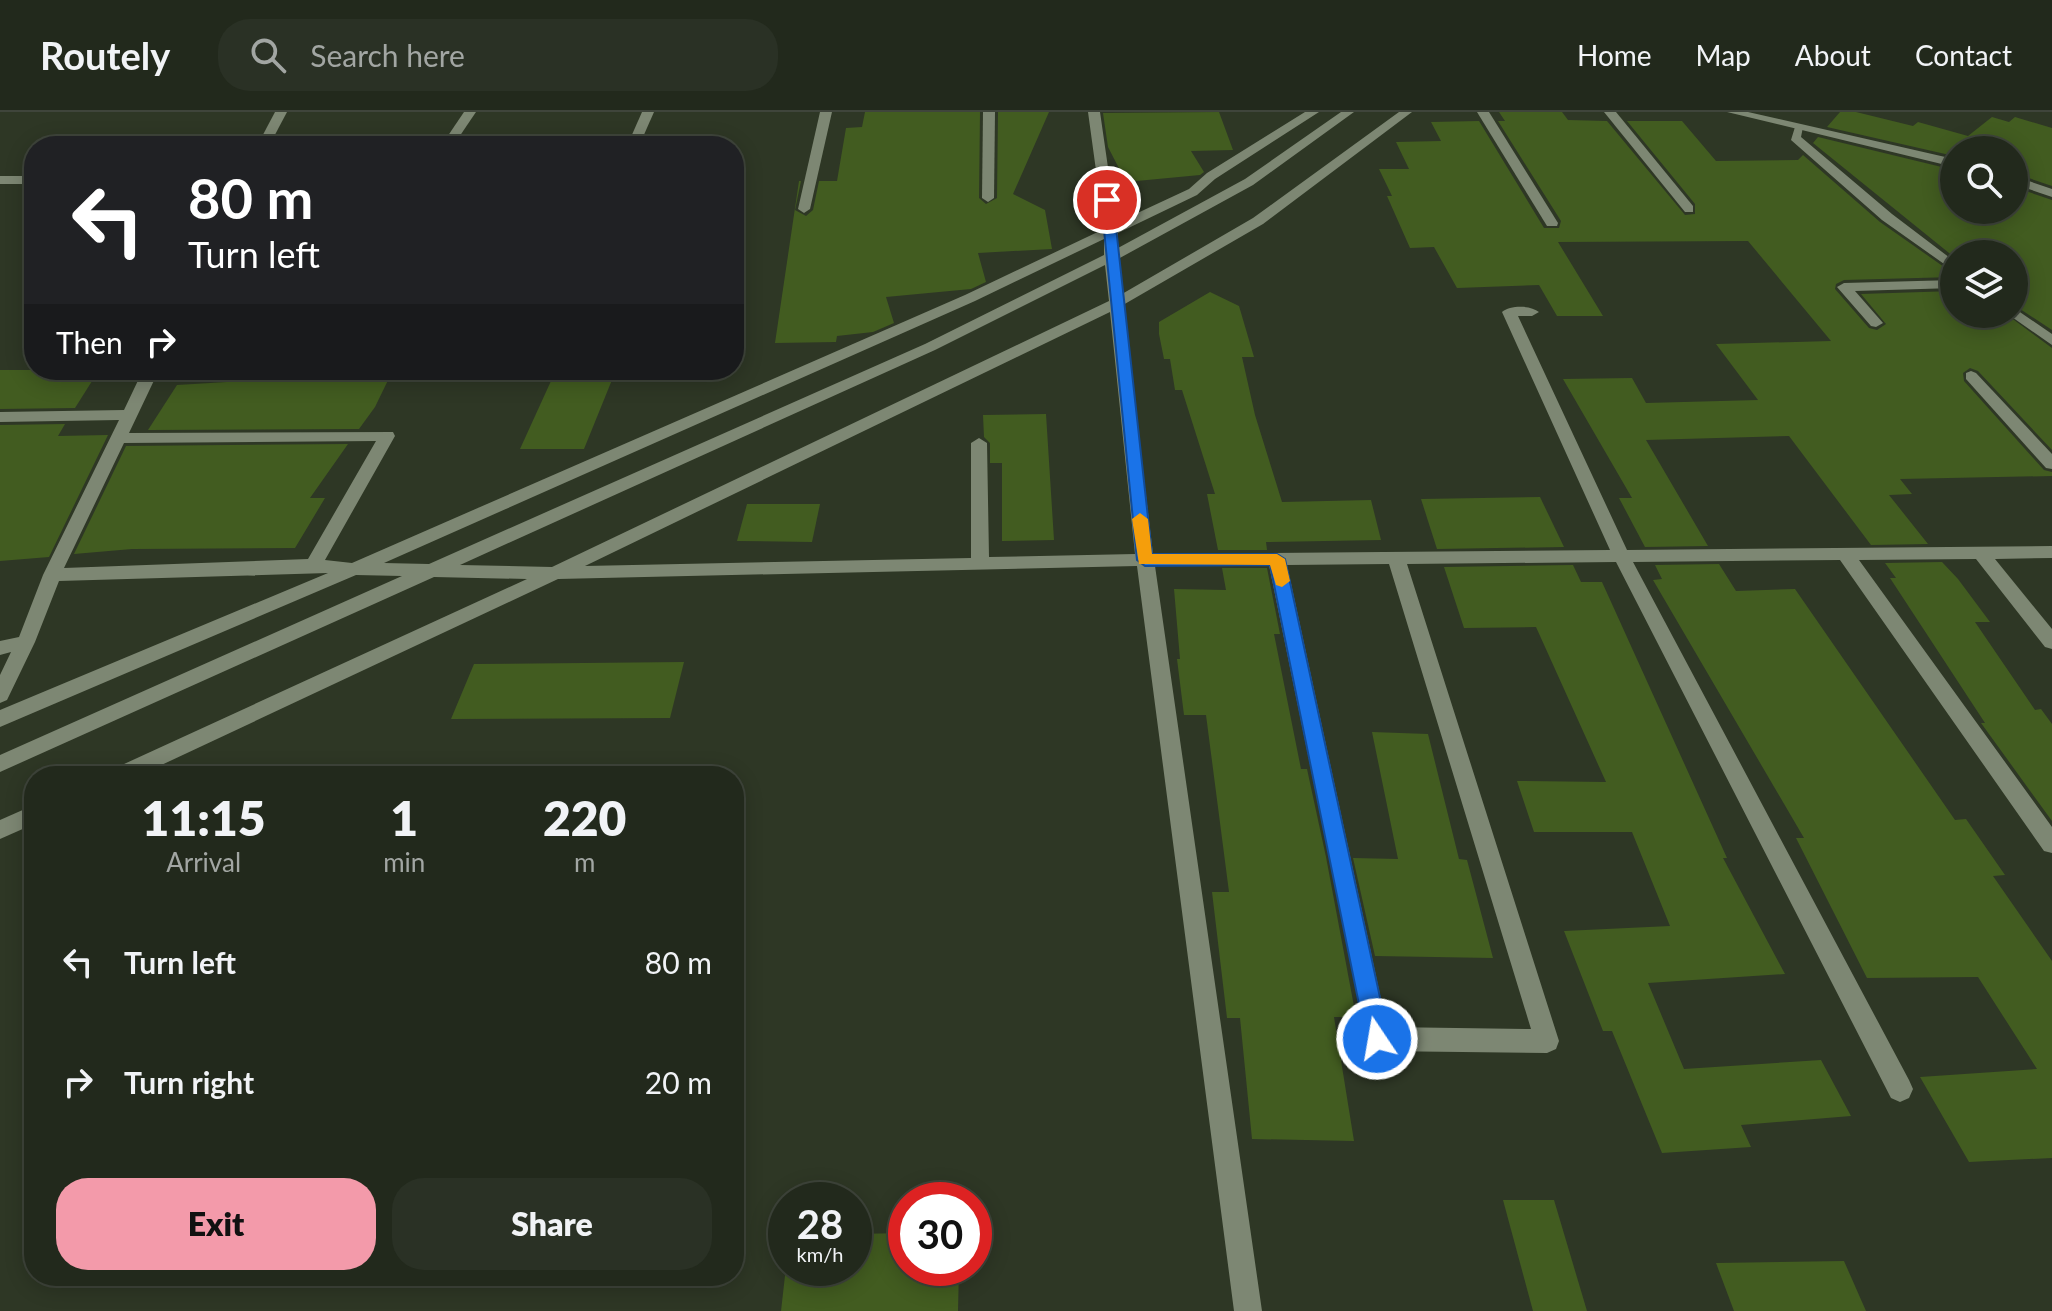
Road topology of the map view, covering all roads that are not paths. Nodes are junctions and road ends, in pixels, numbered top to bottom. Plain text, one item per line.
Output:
1 (281, 112) edge
2 (470, 112) edge
3 (648, 112) edge
4 (826, 112) edge
5 (989, 112) edge
6 (1094, 112) edge
7 (1279, 112) edge
8 (1313, 112) edge
9 (1348, 112) edge
10 (1406, 112) edge
11 (1483, 112) edge
12 (1610, 112) edge
13 (1733, 112) edge
14 (1799, 129) junction
15 (1286, 130) junction
16 (268, 136) edge
17 (454, 136) edge
18 (637, 136) edge
19 (1940, 160) edge
20 (0, 180) edge
21 (24, 180) edge
22 (2028, 185) edge
23 (2052, 193) edge
24 (988, 198) dead end
25 (804, 209) dead end
26 (1689, 209) dead end
27 (1552, 223) dead end
28 (1111, 230) junction
29 (1111, 257) junction
30 (1940, 257) edge
31 (1940, 284) edge
32 (1117, 303) junction
33 (1532, 312) dead end
34 (1876, 323) dead end
35 (2028, 323) edge
36 (2052, 341) edge
37 (1971, 376) dead end
38 (146, 380) edge
39 (128, 415) junction
40 (0, 417) edge
41 (118, 438) junction
42 (979, 443) dead end
43 (2052, 464) edge
44 (1980, 552) junction
45 (2052, 552) edge
46 (1845, 554) junction
47 (1622, 557) junction
48 (1396, 558) junction
49 (1277, 559) junction
50 (1145, 560) junction
51 (980, 564) junction
52 (313, 565) junction
53 (349, 569) junction
54 (435, 571) junction
55 (555, 573) junction
56 (52, 575) junction
57 (26, 642) junction
58 (2052, 642) edge
59 (0, 648) edge
60 (0, 695) edge
61 (0, 719) edge
62 (0, 764) edge
63 (140, 766) edge
64 (24, 819) edge
65 (0, 830) edge
66 (2052, 844) edge
67 (1900, 1089) dead end
68 (1248, 1311) edge

1 - 16 street
2 - 17 street
3 - 18 street
4 - 25 street
5 - 24 street
6 - 28 street
7 - 15 street
8 - 15 street
9 - 29 street
10 - 32 street
11 - 27 street
12 - 26 street
13 - 14 street
14 - 19 street
14 - 30 street
15 - 28 street
20 - 21 street
22 - 23 street
28 - 29 street
28 - 53 street
29 - 32 street
29 - 54 street
31 - 34 street
32 - 50 street
32 - 55 street
33 - 47 street
35 - 36 street
37 - 43 street
38 - 39 street
39 - 40 street
39 - 41 street
41 - 52 street
41 - 56 street
42 - 51 street
44 - 45 street
44 - 46 street
44 - 58 street
46 - 47 street
46 - 66 street
47 - 48 street
47 - 67 street
48 - 49 street
48 - 49 street
49 - 50 street
50 - 51 street
50 - 68 street
51 - 55 street
52 - 53 street
52 - 56 street
53 - 54 street
53 - 61 street
54 - 55 street
54 - 62 street
55 - 63 street
56 - 57 street
57 - 59 street
57 - 60 street
64 - 65 street

